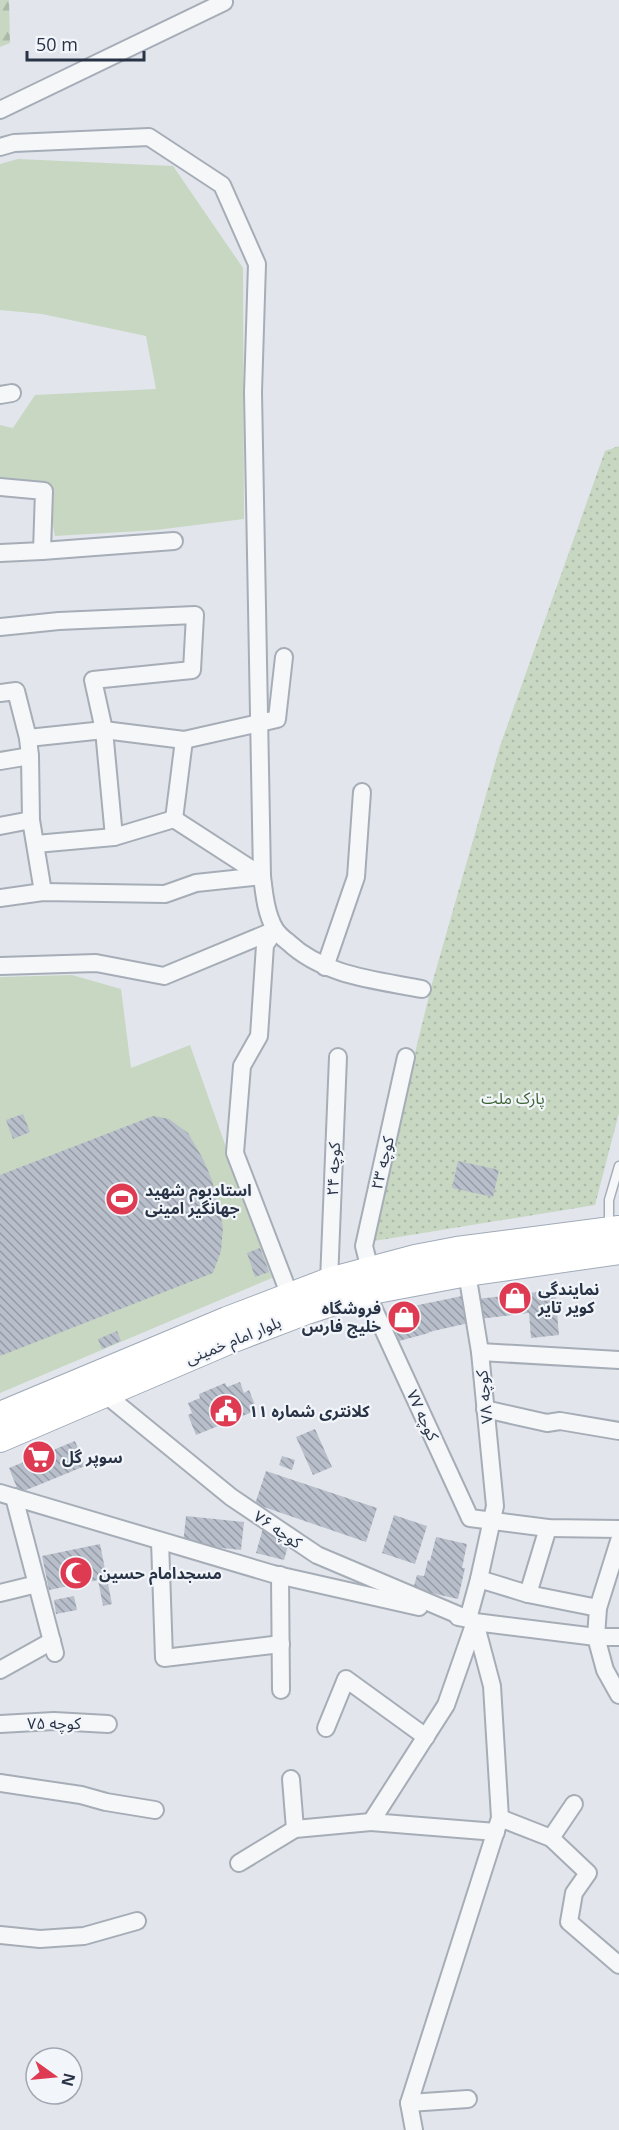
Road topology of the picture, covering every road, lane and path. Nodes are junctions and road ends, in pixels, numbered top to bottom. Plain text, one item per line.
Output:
1 (225, 2) dead end
2 (0, 110) edge
3 (0, 147) edge
4 (0, 487) edge
5 (174, 541) dead end
6 (42, 551) junction
7 (0, 553) edge
8 (0, 627) edge
9 (284, 657) dead end
10 (0, 693) edge
11 (258, 724) junction
12 (104, 730) junction
13 (28, 738) junction
14 (184, 740) junction
15 (30, 756) junction
16 (0, 761) edge
17 (362, 792) dead end
18 (174, 819) junction
19 (31, 820) junction
20 (0, 826) edge
21 (114, 837) junction
22 (36, 844) junction
23 (262, 876) junction
24 (42, 892) junction
25 (0, 898) edge
26 (275, 930) junction
27 (0, 966) edge
28 (325, 967) junction
29 (422, 989) dead end
30 (338, 1057) dead end
31 (406, 1057) dead end
32 (619, 1166) edge
33 (616, 1237) edge
34 (467, 1273) junction
35 (329, 1281) junction
36 (368, 1281) junction
37 (290, 1296) junction
38 (480, 1352) junction
39 (619, 1360) edge
40 (105, 1394) junction
41 (485, 1409) junction
42 (0, 1415) edge
43 (619, 1431) edge
44 (0, 1439) edge
45 (7, 1495) edge
46 (492, 1521) junction
47 (548, 1528) junction
48 (619, 1529) edge
49 (160, 1541) junction
50 (619, 1541) edge
51 (280, 1575) junction
52 (479, 1579) junction
53 (37, 1584) junction
54 (0, 1593) edge
55 (528, 1594) junction
56 (598, 1608) junction
57 (471, 1621) junction
58 (596, 1637) junction
59 (619, 1637) edge
60 (281, 1644) junction
61 (0, 1670) edge
62 (281, 1690) dead end
63 (619, 1695) edge
64 (0, 1724) edge
65 (108, 1724) dead end
66 (326, 1728) dead end
67 (426, 1737) junction
68 (291, 1779) dead end
69 (0, 1783) edge
70 (574, 1804) dead end
71 (155, 1810) dead end
72 (371, 1822) junction
73 (498, 1825) junction
74 (295, 1829) junction
75 (552, 1838) junction
76 (239, 1863) dead end
77 (136, 1921) dead end
78 (0, 1935) edge
79 (619, 1965) edge
80 (468, 2099) dead end
81 (410, 2103) junction
82 (414, 2130) edge

1 - 2 street
3 - 11 street
4 - 6 street
5 - 6 street
6 - 7 street
8 - 12 street
9 - 11 street
10 - 13 street
11 - 14 street
11 - 23 street
12 - 13 street
12 - 14 street
12 - 21 street
13 - 15 street
14 - 18 street
15 - 16 street
15 - 19 street
17 - 28 street
18 - 21 street
18 - 23 street
19 - 20 street
19 - 22 street
21 - 22 street
22 - 24 street
23 - 24 street
23 - 26 street
24 - 25 street
26 - 27 street
26 - 28 street
26 - 37 street
28 - 29 street
30 - 35 street, کوچه ۲۴
31 - 36 street, کوچه ۲۳
32 - 33 lane
33 - 34 main road, بلوار امام خمینی
33 - 36 main road, بلوار امام خمینی
34 - 36 main road, بلوار امام خمینی
34 - 38 street, کوچه ۷۸
35 - 36 main road, بلوار امام خمینی
35 - 37 main road, بلوار امام خمینی
36 - 40 main road, بلوار امام خمینی
36 - 46 street, کوچه ۷۷
37 - 42 main road, بلوار امام خمینی
38 - 39 street
38 - 41 street, کوچه ۷۸
40 - 44 main road, بلوار امام خمینی
40 - 57 street, کوچه ۷۶
41 - 43 street
41 - 46 street, کوچه ۷۸
45 - 49 street
45 - 53 street
46 - 47 street
46 - 52 street, کوچه ۷۸
47 - 48 street
47 - 55 street
49 - 51 street
49 - 60 street
50 - 56 street
51 - 57 street
51 - 60 street
52 - 55 street
52 - 57 street, کوچه ۷۸
53 - 54 street
53 - 61 street
55 - 56 street
56 - 58 street
57 - 58 street
57 - 67 street, کوچه ۷۸
57 - 73 street
58 - 59 street
58 - 63 street
60 - 62 street
64 - 65 street, کوچه ۷۵
66 - 67 street
67 - 72 street, کوچه ۷۸
68 - 74 street
69 - 71 street
70 - 75 street
72 - 73 street
72 - 74 street
73 - 75 street
73 - 81 street
74 - 76 street
75 - 79 street
77 - 78 street
80 - 81 street
81 - 82 street

